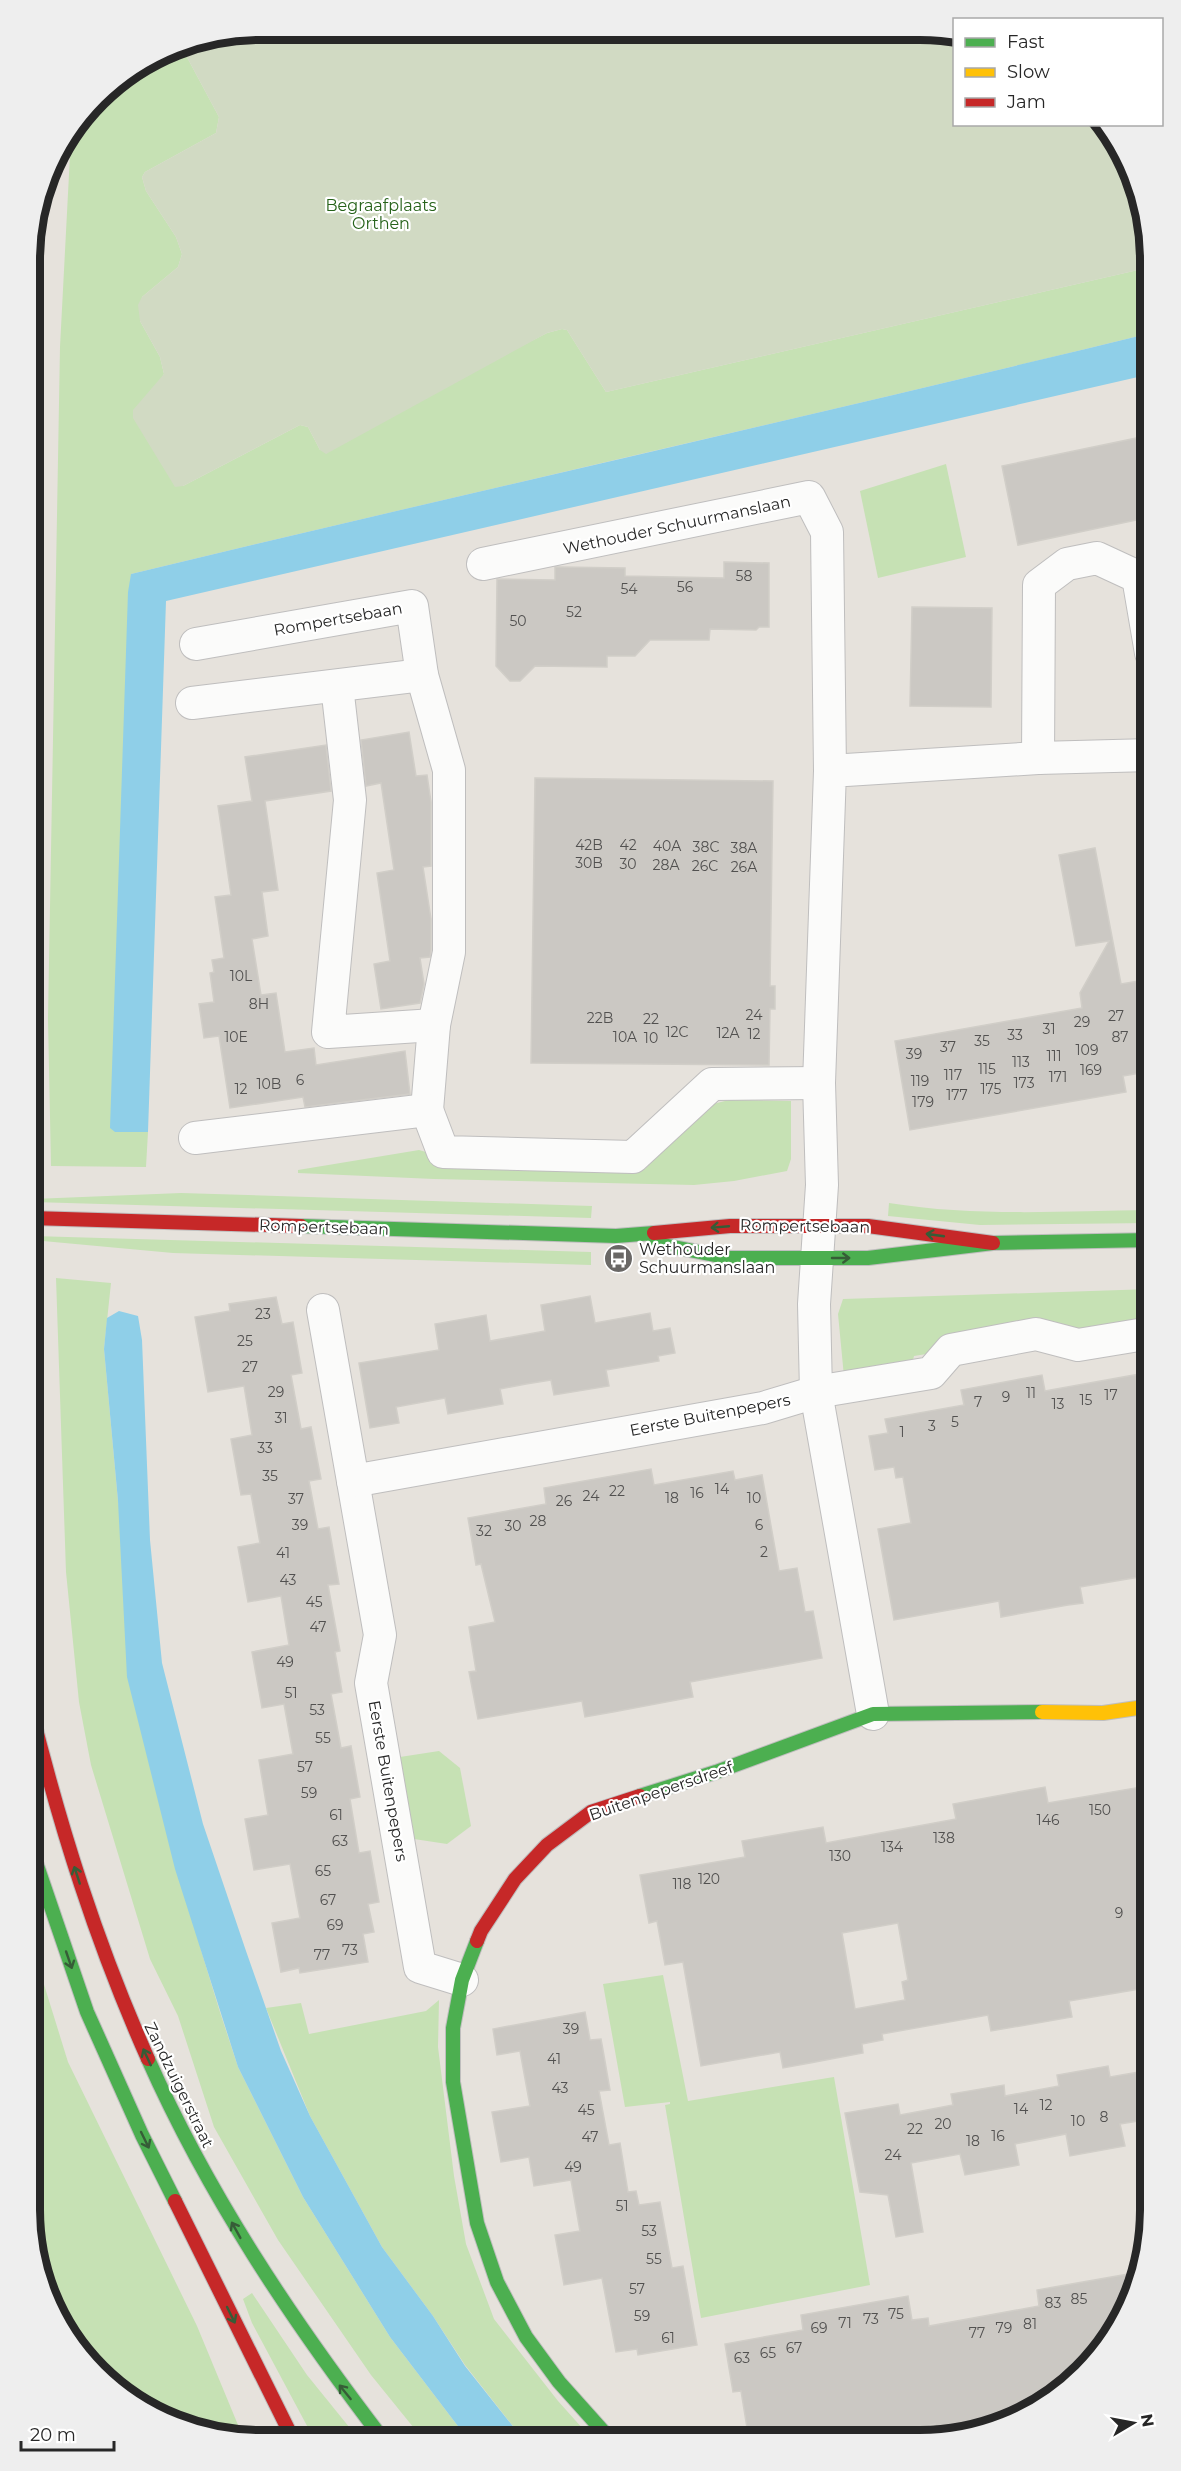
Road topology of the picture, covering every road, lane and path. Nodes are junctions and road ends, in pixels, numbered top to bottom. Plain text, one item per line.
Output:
1 (483, 564) dead end
2 (1141, 599) edge
3 (196, 644) dead end
4 (422, 675) junction
5 (337, 686) junction
6 (192, 703) dead end
7 (1141, 755) edge
8 (1038, 758) junction
9 (830, 771) junction
10 (434, 1025) junction
11 (819, 1083) junction
12 (426, 1110) junction
13 (195, 1138) dead end
14 (40, 1218) edge
15 (616, 1236) junction
16 (1141, 1240) edge
17 (818, 1241) junction
18 (993, 1243) junction
19 (323, 1310) dead end
20 (1141, 1335) edge
21 (816, 1392) junction
22 (352, 1481) junction
23 (1141, 1708) edge
24 (873, 1714) junction
25 (40, 1751) edge
26 (40, 1874) edge
27 (462, 1980) junction
28 (289, 2430) edge
29 (376, 2430) edge
30 (602, 2430) edge

1 - 9 street, Wethouder Schuurmanslaan
2 - 8 street
3 - 4 street, Rompertsebaan
4 - 5 street
4 - 10 street, Rompertsebaan
5 - 6 street
5 - 10 street
7 - 8 street
8 - 9 street
9 - 11 street, Wethouder Schuurmanslaan
10 - 12 street, Rompertsebaan
11 - 12 street, Rompertsebaan
11 - 17 street, Wethouder Schuurmanslaan
12 - 13 street
14 - 15 street, Rompertsebaan
17 -> 15 street, Rompertsebaan
15 - 17 street, Rompertsebaan
16 - 18 street, Rompertsebaan
18 -> 17 street, Rompertsebaan
17 -> 18 street, Rompertsebaan
17 - 21 street, Rompertsebaan
19 - 22 street, Eerste Buitenpepers
20 - 21 street
21 - 22 street, Eerste Buitenpepers
21 - 24 street
22 - 27 street, Eerste Buitenpepers
23 - 24 street, Buitenpepersdreef
24 - 27 street, Buitenpepersdreef
29 -> 25 street, Zandzuigerstraat
26 -> 28 street
27 - 30 street, Buitenpepersdreef

